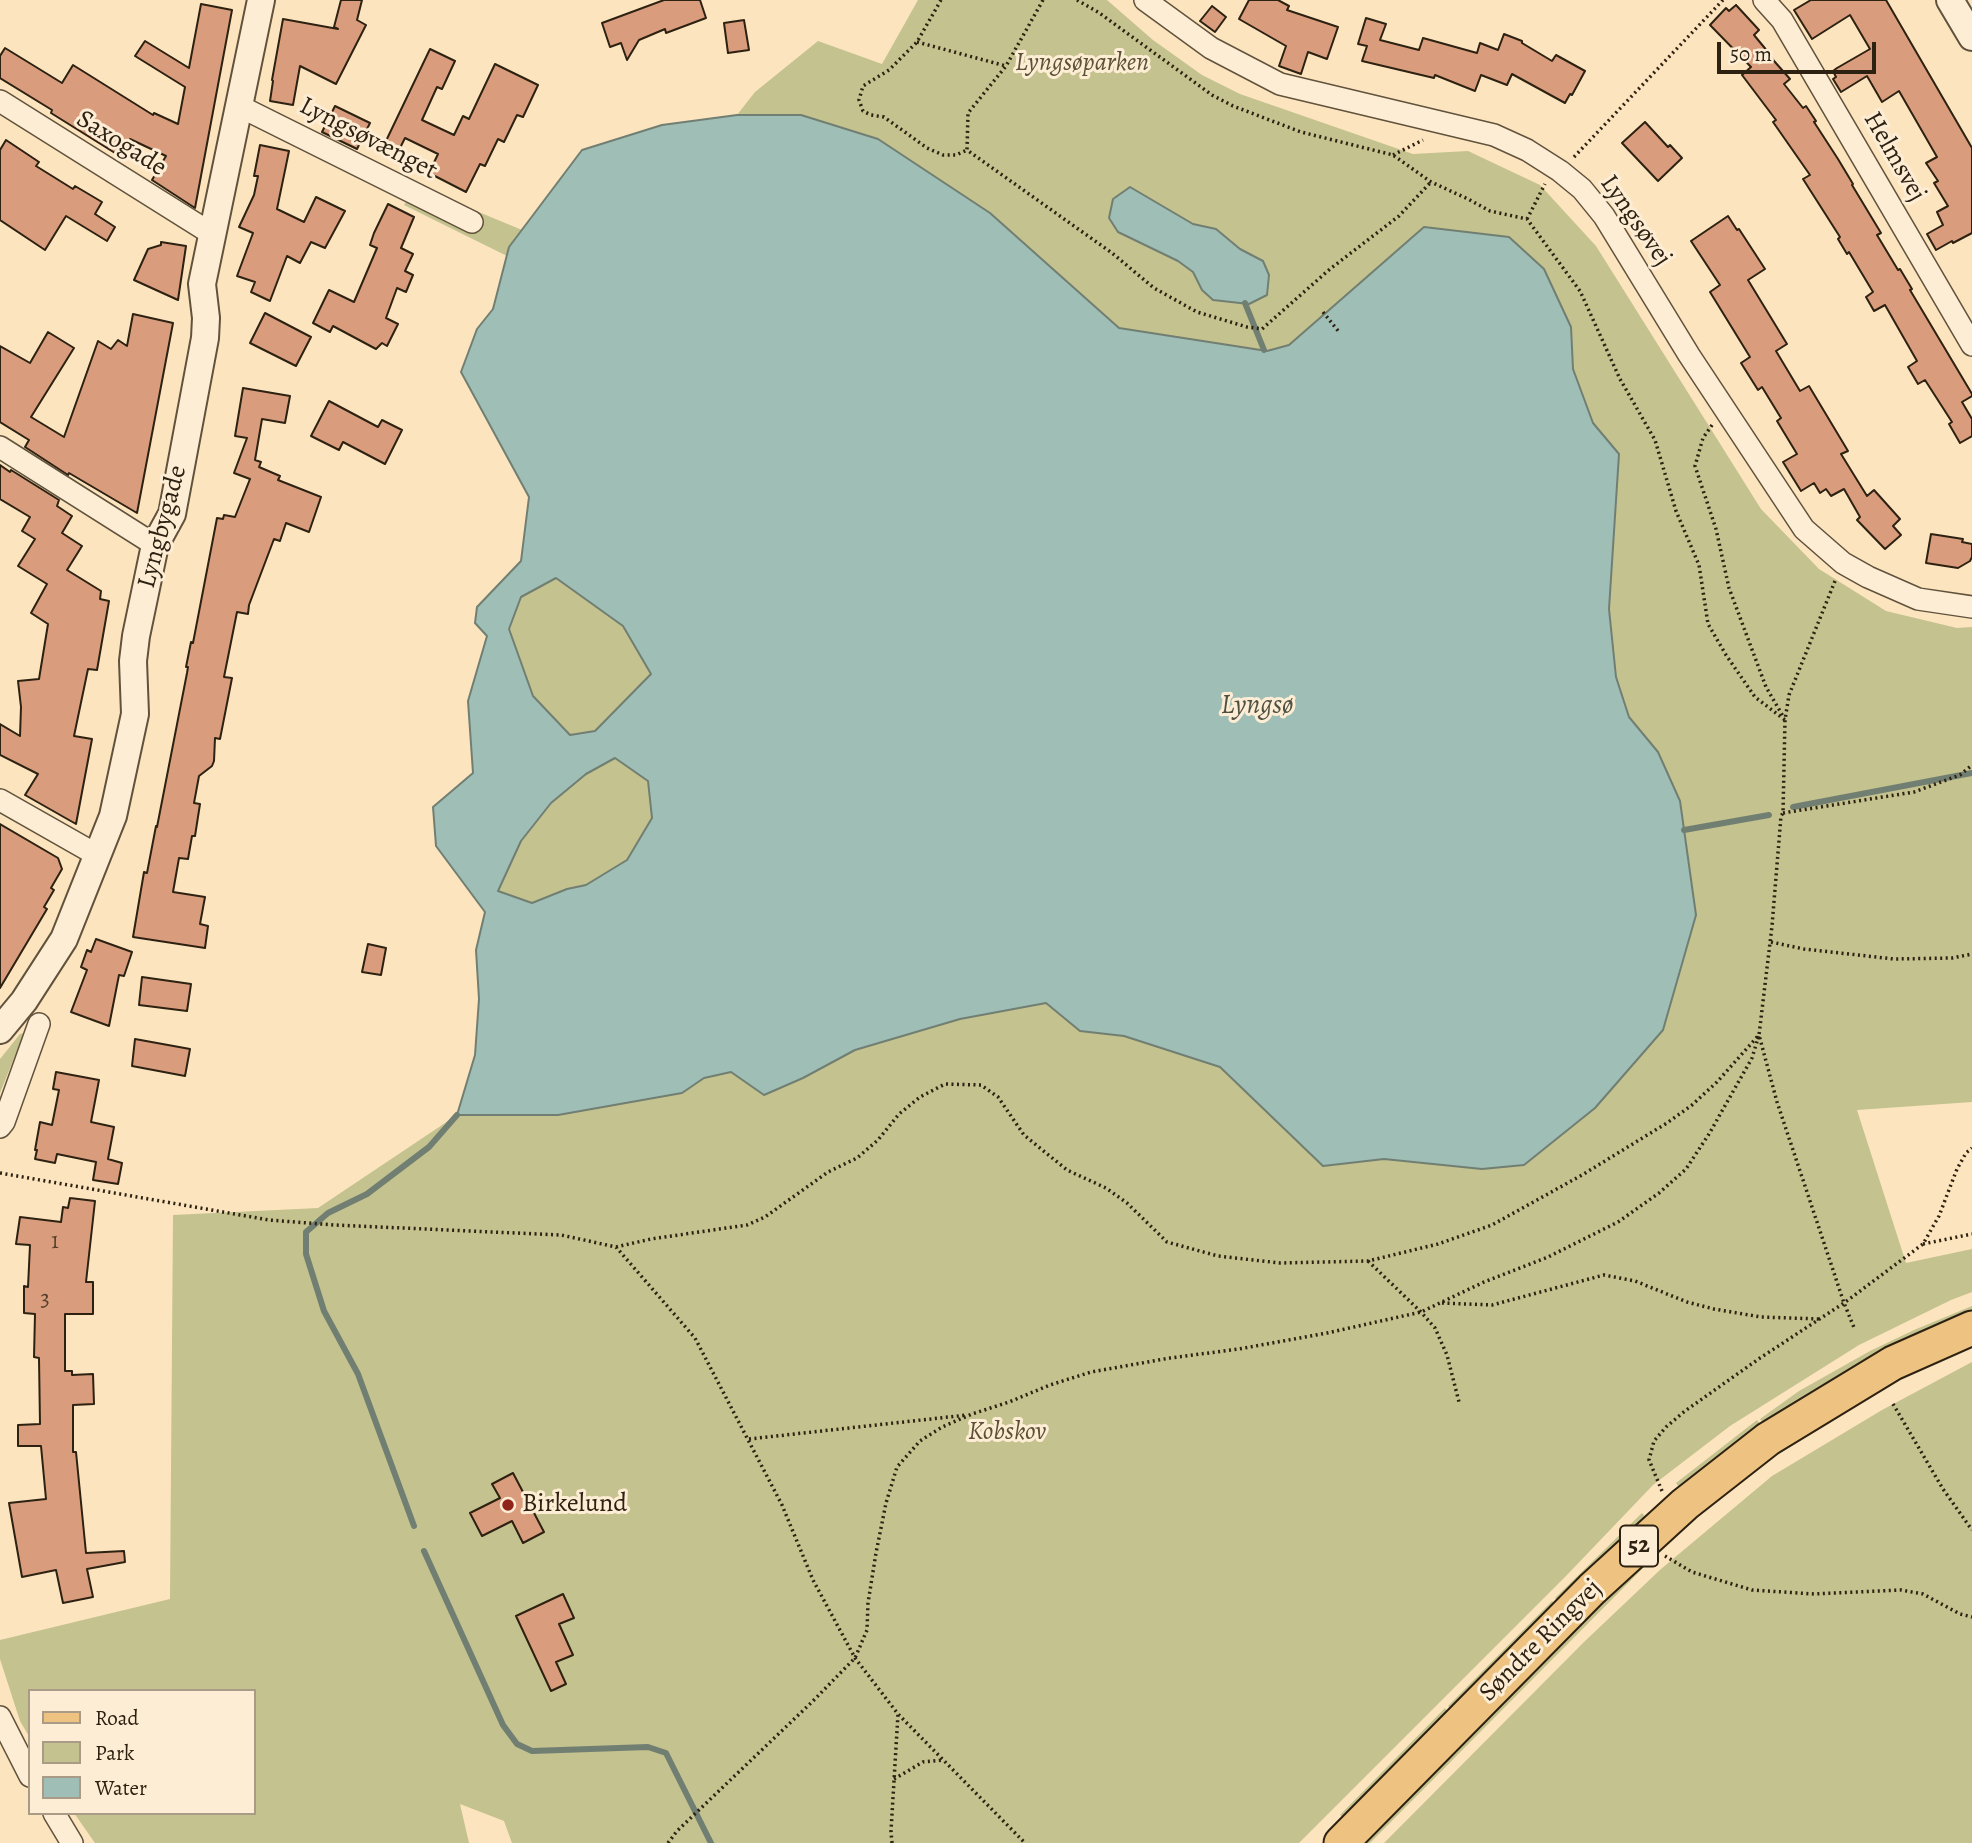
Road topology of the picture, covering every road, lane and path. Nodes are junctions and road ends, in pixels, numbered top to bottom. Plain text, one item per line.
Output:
1 (261, 0) edge
2 (941, 0) edge
3 (1043, 0) edge
4 (1077, 0) edge
5 (1145, 0) edge
6 (1723, 0) edge
7 (1764, 0) edge
8 (1950, 0) edge
9 (1972, 37) edge
10 (917, 42) junction
11 (1006, 66) junction
12 (0, 101) edge
13 (239, 106) junction
14 (967, 150) junction
15 (1557, 169) junction
16 (1431, 182) junction
17 (1527, 219) junction
18 (472, 222) dead end
19 (212, 234) junction
20 (1323, 312) dead end
21 (1339, 332) dead end
22 (1972, 345) edge
23 (1724, 409) junction
24 (0, 447) edge
25 (155, 545) junction
26 (1843, 563) junction
27 (1972, 607) edge
28 (1785, 720) junction
29 (1972, 765) edge
30 (0, 800) edge
31 (1783, 813) junction
32 (97, 855) junction
33 (1771, 942) junction
34 (1972, 954) edge
35 (39, 1024) dead end
36 (0, 1030) edge
37 (1759, 1035) junction
38 (0, 1127) edge
39 (1972, 1148) edge
40 (0, 1173) edge
41 (1972, 1234) edge
42 (1923, 1244) junction
43 (615, 1247) junction
44 (1368, 1261) junction
45 (1440, 1303) junction
46 (1844, 1303) junction
47 (1421, 1312) junction
48 (1820, 1319) junction
49 (1972, 1328) edge
50 (1856, 1330) dead end
51 (1459, 1402) dead end
52 (1892, 1404) dead end
53 (972, 1414) junction
54 (749, 1439) junction
55 (1672, 1515) junction
56 (1972, 1530) edge
57 (1642, 1543) junction
58 (1972, 1617) edge
59 (855, 1658) junction
60 (898, 1714) junction
61 (0, 1717) edge
62 (944, 1760) junction
63 (28, 1772) edge
64 (894, 1779) junction
65 (55, 1815) edge
66 (72, 1843) edge
67 (668, 1843) edge
68 (892, 1843) edge
69 (1025, 1843) edge
70 (1341, 1843) edge

1 - 13 street, Lyngbygade
2 - 10 path
3 - 11 path
4 - 16 path
5 - 15 street, Lyngsøvej
6 - 15 path
7 - 22 street, Helmsvej
8 - 9 street
10 - 11 path
10 - 14 path
11 - 14 path
12 - 19 street, Saxogade
13 - 18 street, Lyngsøvænget
13 - 19 street, Lyngbygade
14 - 16 path
15 - 17 path
15 - 23 street, Lyngsøvej
16 - 17 path
17 - 28 path
19 - 25 street, Lyngbygade
20 - 21 path
23 - 26 street, Lyngsøvej
23 - 28 path
24 - 25 street
25 - 32 street, Lyngbygade
26 - 27 street, Lyngsøvej
26 - 28 path
28 - 31 path
29 - 31 path
30 - 32 street
31 - 33 path
32 - 36 street, Lyngbygade
33 - 34 path
33 - 37 path
35 - 38 street
37 - 44 path
37 - 45 path
37 - 46 path
39 - 42 path
40 - 43 path
41 - 42 path
42 - 46 path
43 - 44 path
43 - 54 path
44 - 47 path
45 - 47 path
45 - 48 path
46 - 48 path
46 - 50 path
47 - 51 path
47 - 53 path
48 - 55 path
49 - 55 main road, Søndre Ringvej / 52
52 - 56 path
53 - 54 path
53 - 59 path
54 - 59 path
55 - 57 main road, Søndre Ringvej / 52
57 - 58 path
57 - 70 main road, Søndre Ringvej / 52
59 - 60 path
59 - 67 path
60 - 62 path
60 - 64 path
61 - 63 street
62 - 64 path
62 - 69 path
64 - 68 path
65 - 66 street

